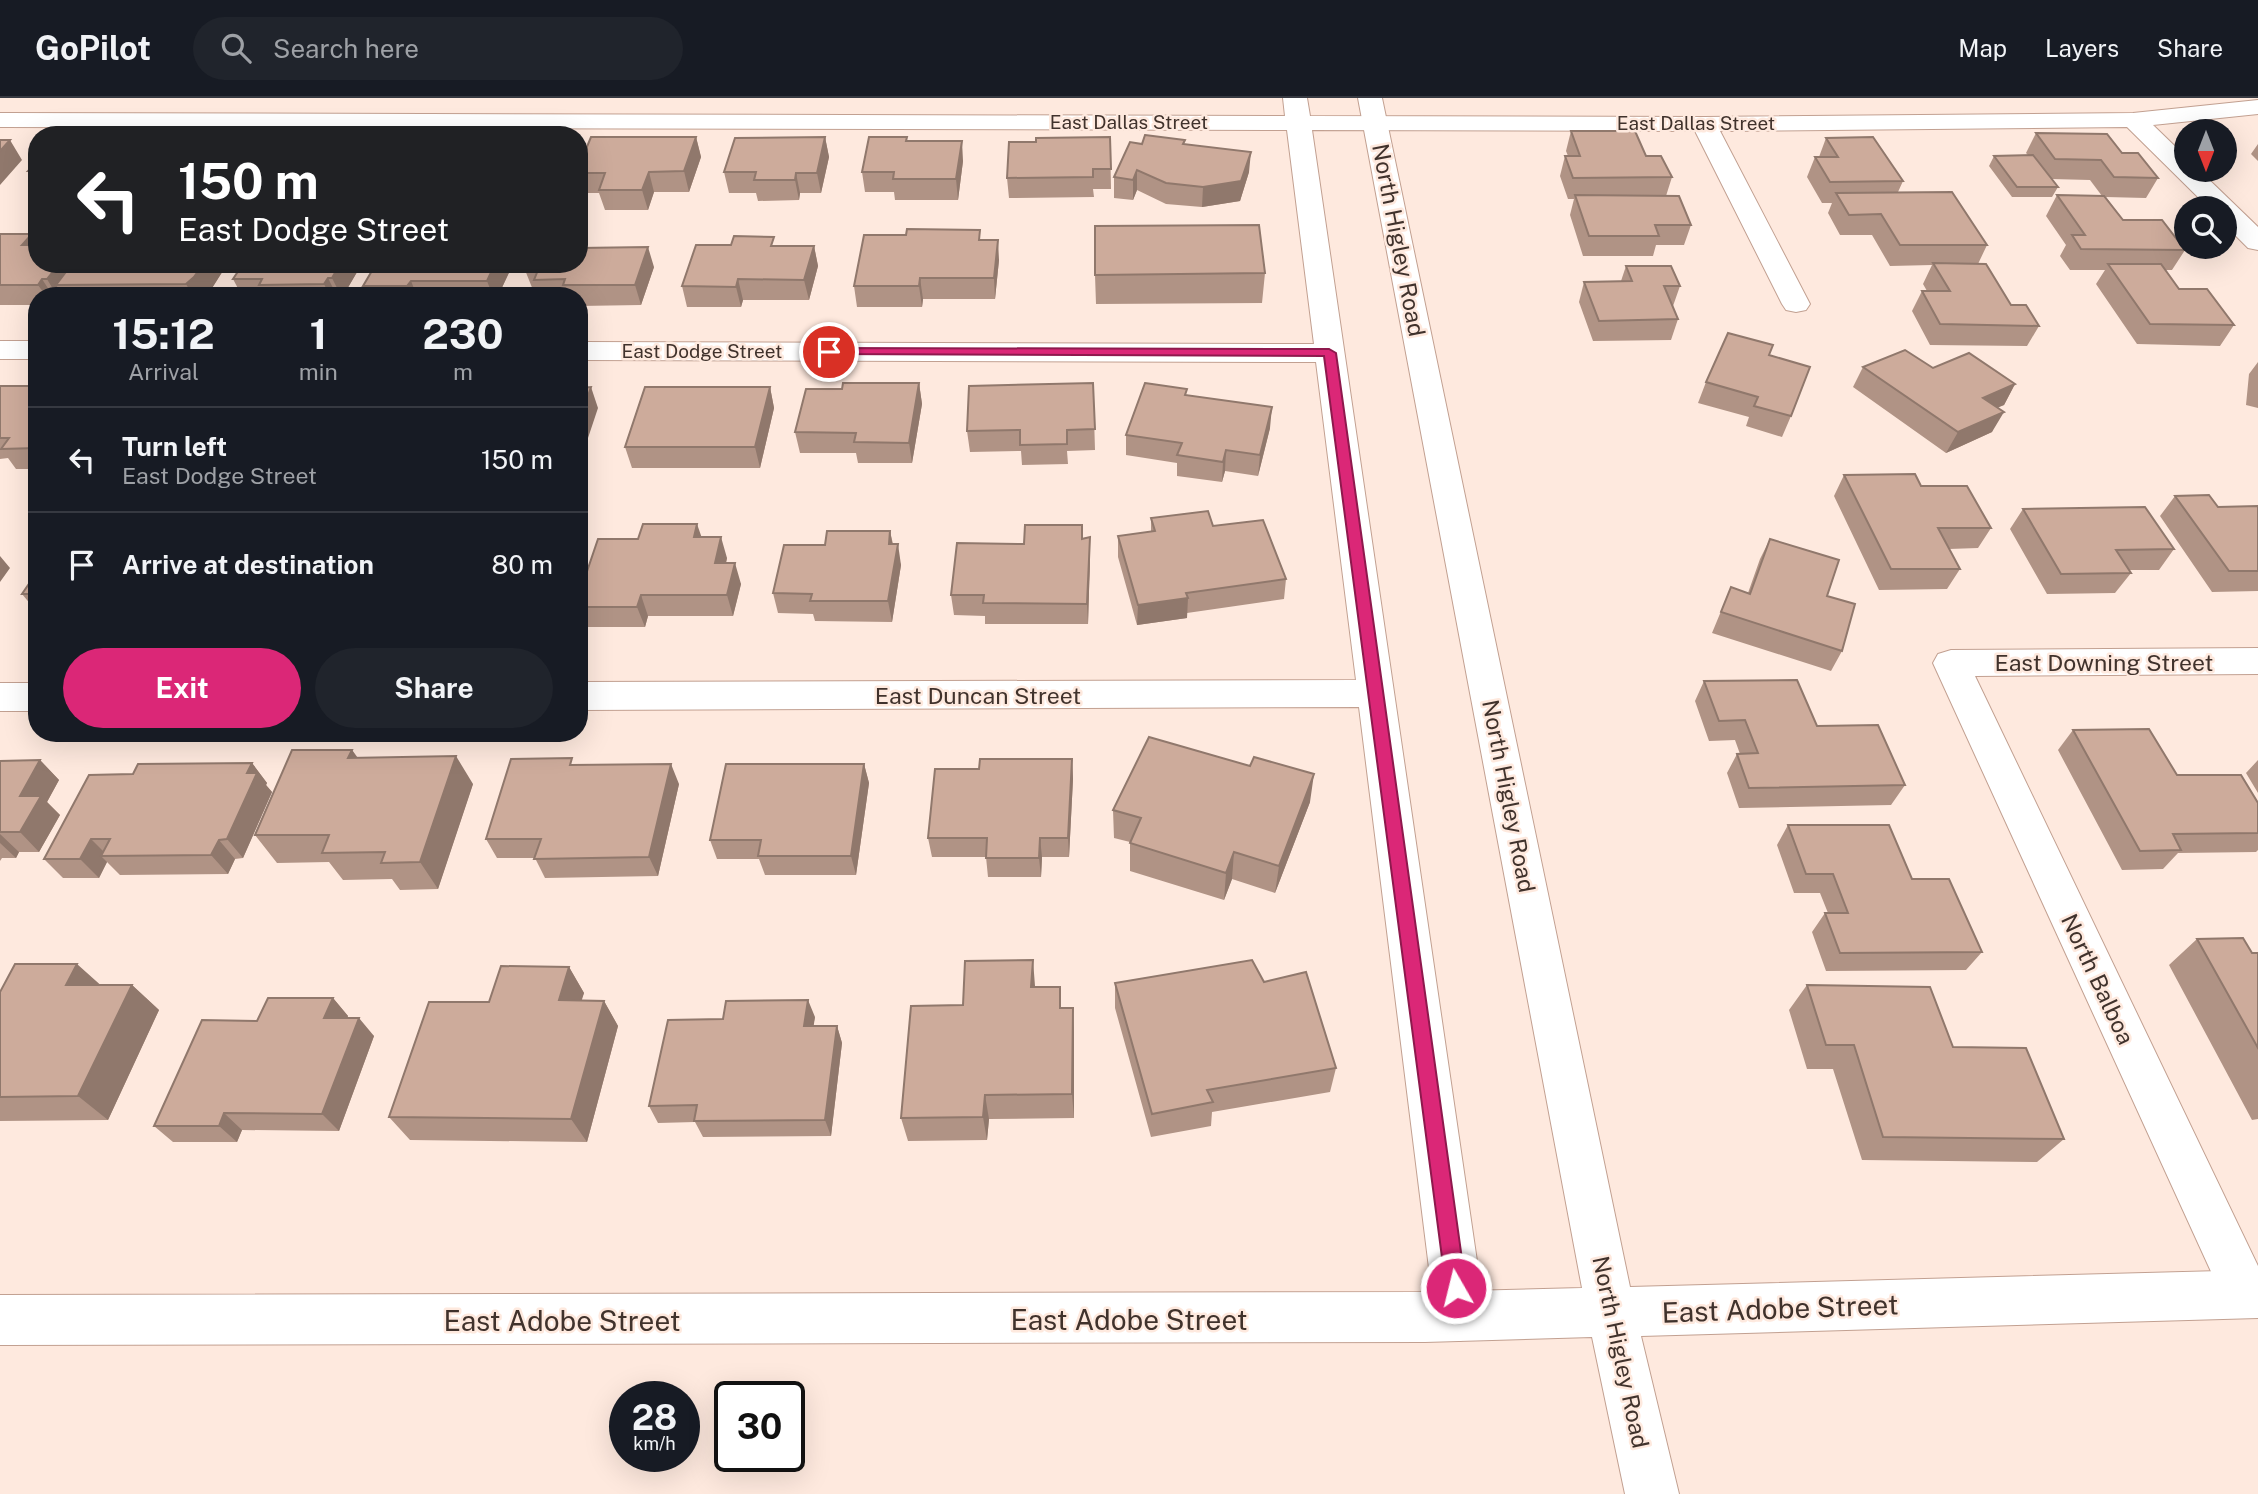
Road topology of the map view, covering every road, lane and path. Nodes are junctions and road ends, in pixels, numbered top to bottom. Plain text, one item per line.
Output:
1 (2258, 107) edge
2 (1296, 110) edge
3 (1373, 110) edge
4 (0, 120) edge
5 (2133, 120) junction
6 (1704, 124) junction
7 (2211, 196) edge
8 (2237, 222) edge
9 (2258, 242) edge
10 (1796, 304) dead end
11 (0, 350) edge
12 (28, 350) edge
13 (588, 351) edge
14 (1329, 353) junction
15 (2258, 661) edge
16 (1951, 663) joint
17 (1376, 693) junction
18 (588, 696) edge
19 (0, 697) edge
20 (28, 697) edge
21 (2252, 1294) edge
22 (1611, 1312) junction
23 (1460, 1316) junction
24 (0, 1320) edge
25 (1652, 1494) edge

1 - 5 street, East Dallas Street
2 - 3 street, East Dallas Street
2 - 4 street, East Dallas Street
2 - 14 street
3 - 6 street, East Dallas Street
3 - 22 street, North Higley Road
5 - 6 street, East Dallas Street
5 - 7 street
6 - 10 street
8 - 9 street
11 - 12 street
13 - 14 street, East Dodge Street
14 - 17 street
15 - 16 street, East Downing Street
16 - 21 street, North Balboa
17 - 18 street, East Duncan Street
17 - 23 street
19 - 20 street
21 - 22 street, East Adobe Street
22 - 23 street, East Adobe Street
22 - 25 street, North Higley Road
23 - 24 street, East Adobe Street

